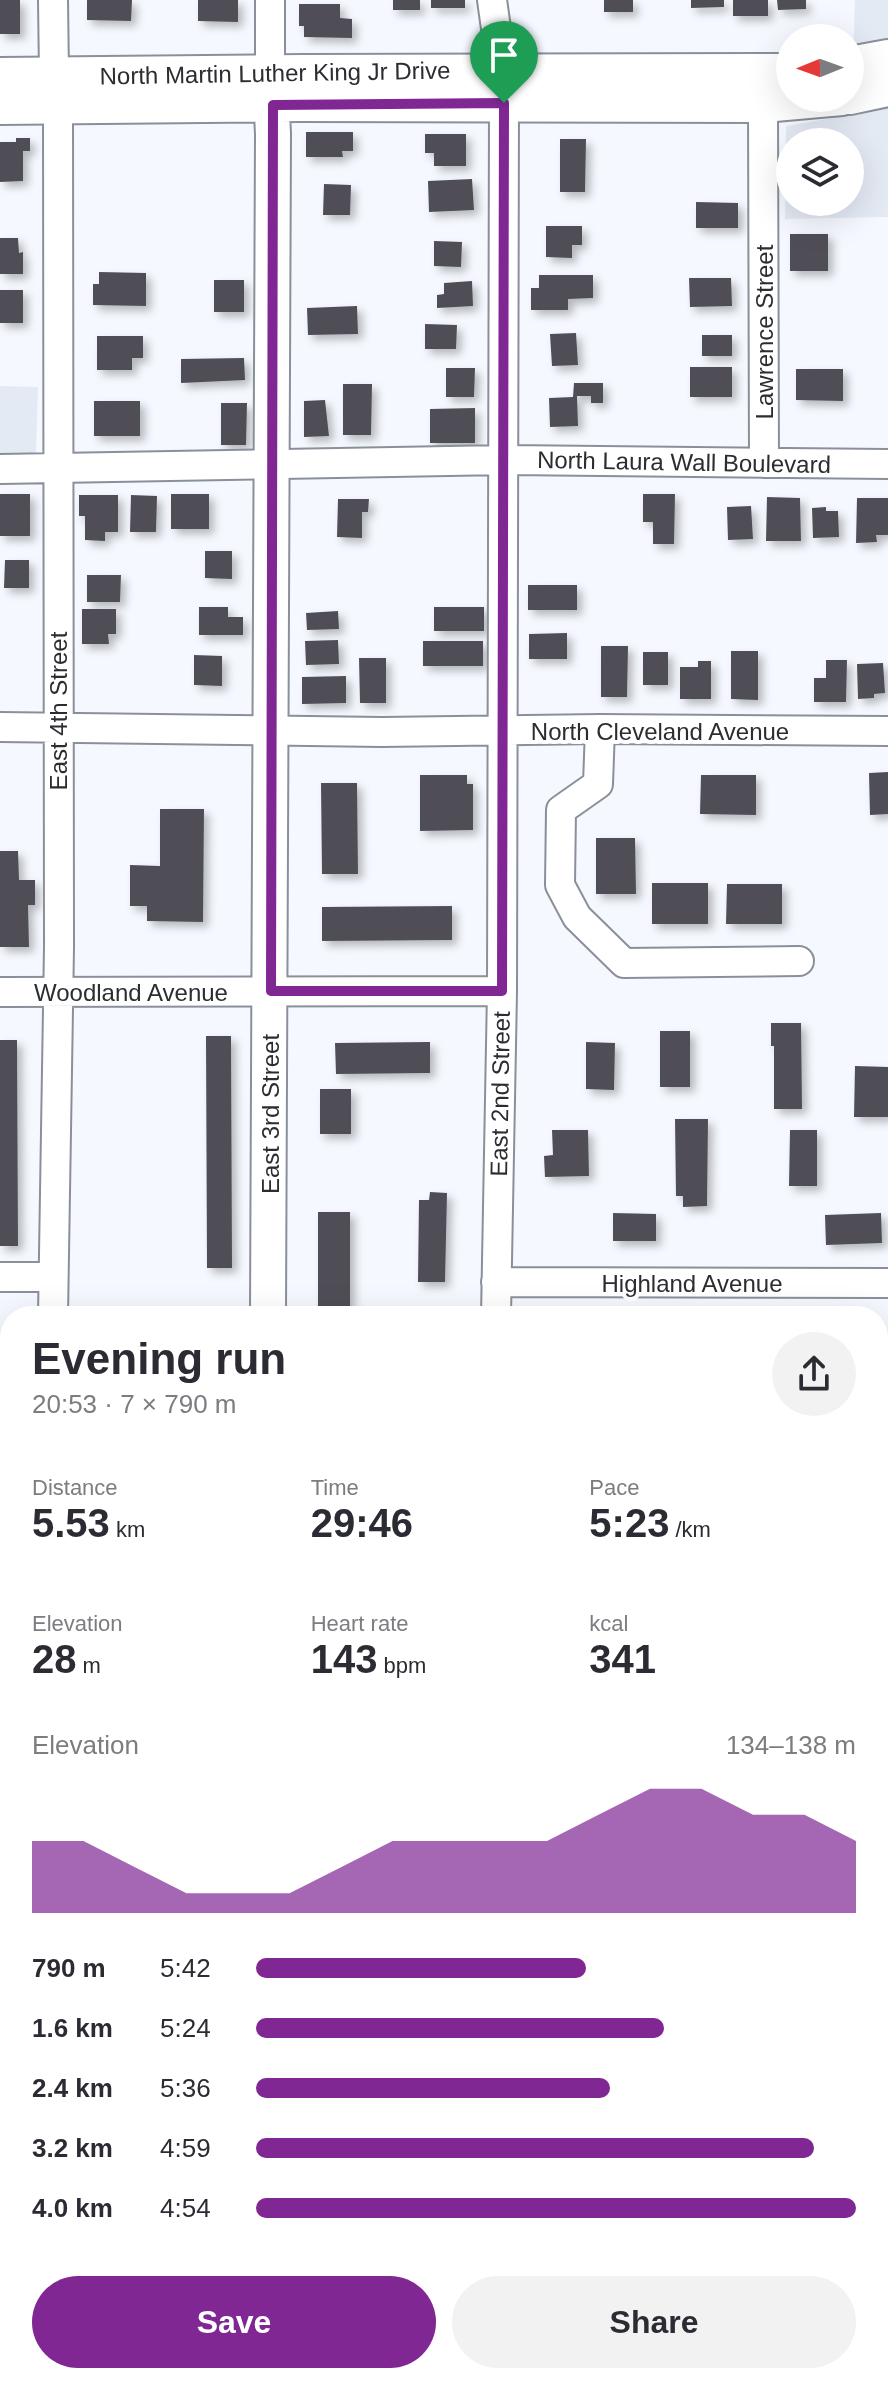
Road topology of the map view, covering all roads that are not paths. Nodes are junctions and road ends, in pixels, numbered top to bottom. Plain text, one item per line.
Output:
1 (53, 0) edge
2 (270, 0) edge
3 (492, 0) edge
4 (888, 57) edge
5 (864, 61) edge
6 (776, 72) edge
7 (0, 75) edge
8 (503, 87) junction
9 (272, 89) junction
10 (888, 89) edge
11 (56, 91) junction
12 (864, 94) edge
13 (776, 104) edge
14 (763, 105) junction
15 (0, 107) edge
16 (504, 460) junction
17 (764, 463) junction
18 (273, 464) junction
19 (888, 464) edge
20 (0, 469) edge
21 (57, 469) junction
22 (0, 727) edge
23 (59, 727) junction
24 (273, 729) junction
25 (600, 729) junction
26 (888, 731) edge
27 (501, 732) junction
28 (799, 961) dead end
29 (271, 991) junction
30 (502, 991) junction
31 (0, 992) edge
32 (57, 992) junction
33 (0, 1277) edge
34 (53, 1277) junction
35 (496, 1282) junction
36 (888, 1283) edge
37 (53, 1306) edge
38 (268, 1306) edge
39 (496, 1306) edge

1 - 11 street, East 4th Street
2 - 9 street, East 3rd Street
3 - 8 street, East 2nd Street
4 - 5 main road
6 - 8 main road, North Martin Luther King Jr Drive
7 - 11 main road, North Martin Luther King Jr Drive
8 - 9 main road, North Martin Luther King Jr Drive
8 - 14 main road, North Martin Luther King Jr Drive
8 - 16 street, East 2nd Street
9 - 11 main road, North Martin Luther King Jr Drive
9 - 18 main road, East 3rd Street
10 - 12 main road
11 - 15 main road, North Martin Luther King Jr Drive
11 - 21 street, East 4th Street
13 - 14 main road, North Martin Luther King Jr Drive
14 - 17 street, Lawrence Street
16 - 17 street, North Laura Wall Boulevard
16 - 18 street, North Laura Wall Boulevard
16 - 27 street, East 2nd Street
17 - 19 street, North Laura Wall Boulevard
18 - 21 street, North Laura Wall Boulevard
18 - 24 main road, East 3rd Street
20 - 21 street, North Laura Wall Boulevard
21 - 23 street, East 4th Street
22 - 23 street, North Cleveland Avenue
23 - 24 street, North Cleveland Avenue
23 - 32 street, East 4th Street
24 - 27 street, North Cleveland Avenue
24 - 29 main road, East 3rd Street
25 - 26 street, North Cleveland Avenue
25 - 27 street, North Cleveland Avenue
25 - 28 street
27 - 30 street, East 2nd Street
29 - 30 street, Woodland Avenue
29 - 32 street, Woodland Avenue
29 - 38 main road, East 3rd Street
30 - 35 street, East 2nd Street
31 - 32 street, Woodland Avenue
32 - 34 street, East 4th Street
33 - 34 street
34 - 37 street, East 4th Street
35 - 36 street, Highland Avenue
35 - 39 street, East 2nd Street

